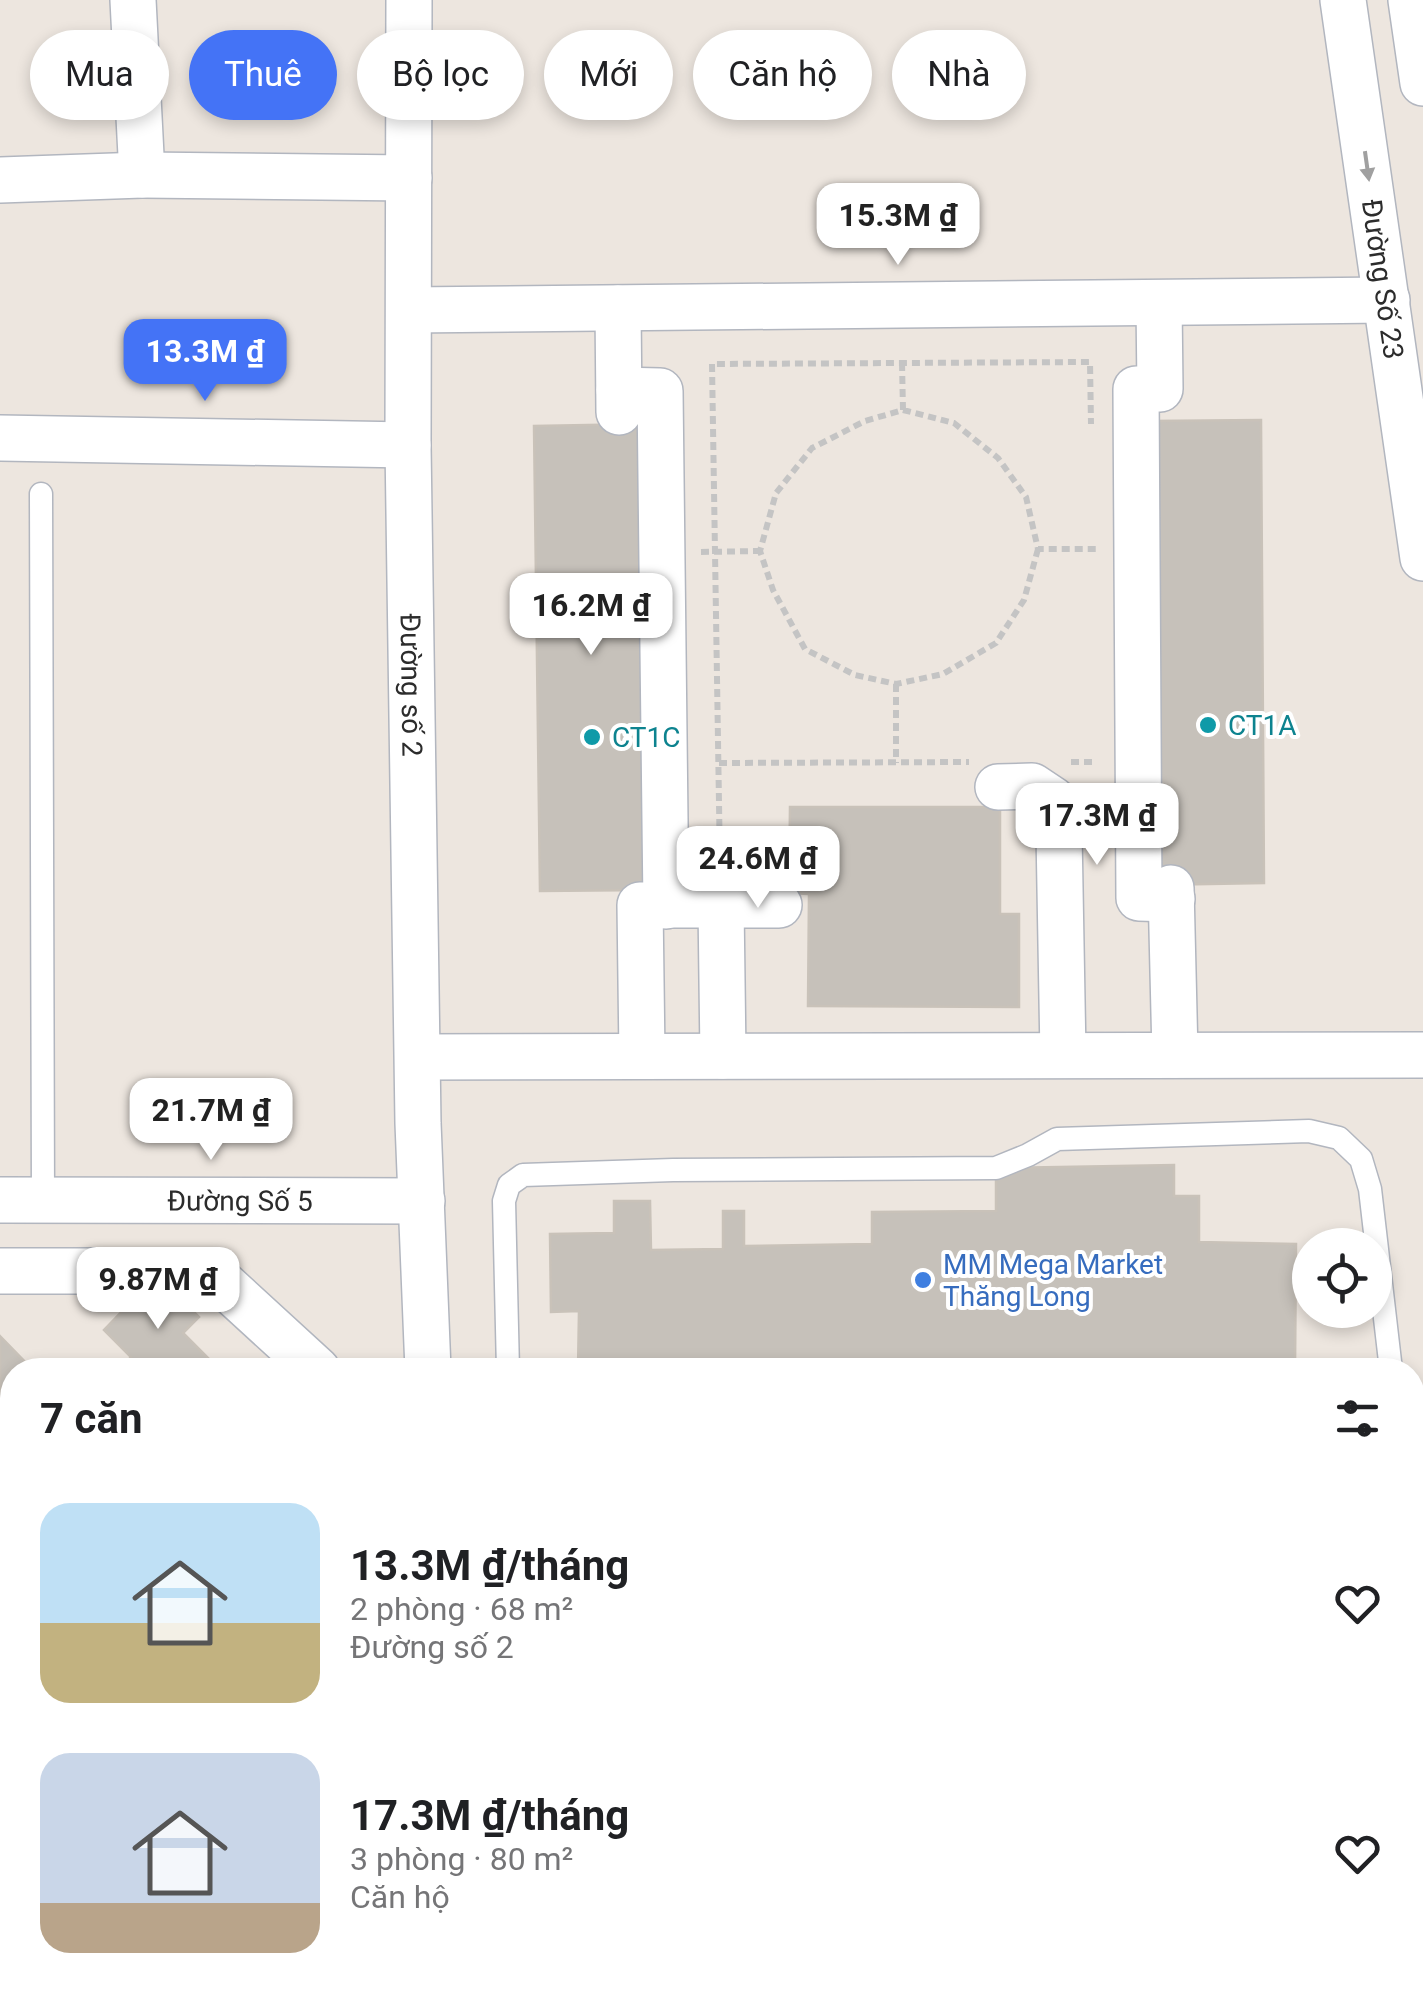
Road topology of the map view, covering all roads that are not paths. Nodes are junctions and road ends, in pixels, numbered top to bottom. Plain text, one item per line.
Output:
1 (133, 0) edge
2 (409, 0) edge
3 (1343, 0) edge
4 (1412, 0) edge
5 (1423, 83) edge
6 (142, 175) junction
7 (409, 178) junction
8 (0, 180) edge
9 (1387, 300) junction
10 (1159, 303) junction
11 (618, 308) junction
12 (409, 310) junction
13 (0, 438) edge
14 (408, 445) junction
15 (41, 494) dead end
16 (1423, 558) edge
17 (987, 774) road end
18 (779, 905) dead end
19 (666, 906) junction
20 (721, 906) junction
21 (1423, 1055) edge
22 (642, 1056) junction
23 (723, 1056) junction
24 (1063, 1056) junction
25 (1174, 1056) junction
26 (418, 1057) junction
27 (22, 1200) edge
28 (422, 1201) junction
29 (0, 1270) edge
30 (304, 1358) edge
31 (428, 1358) edge
32 (508, 1358) edge
33 (1390, 1358) edge

1 - 6 street
2 - 7 street, Đường số 2
3 -> 9 street, Đường Số 23
4 - 5 street
6 - 7 street
6 - 8 street
7 - 12 street, Đường số 2
9 - 10 street
9 - 16 street, Đường Số 23
10 - 11 street
10 - 25 street
11 - 12 street
11 - 19 street
12 - 14 street, Đường số 2
13 - 14 street
14 - 26 street, Đường số 2
15 - 27 lane
17 - 24 street
18 - 20 street
19 - 20 street
19 - 22 street
20 - 23 street
21 - 25 street
22 - 23 street
22 - 26 street
23 - 24 street
24 - 25 street
26 - 28 street, Đường số 2
27 - 28 street, Đường Số 5
28 - 31 street, Đường số 2
29 - 30 street
32 - 33 lane

